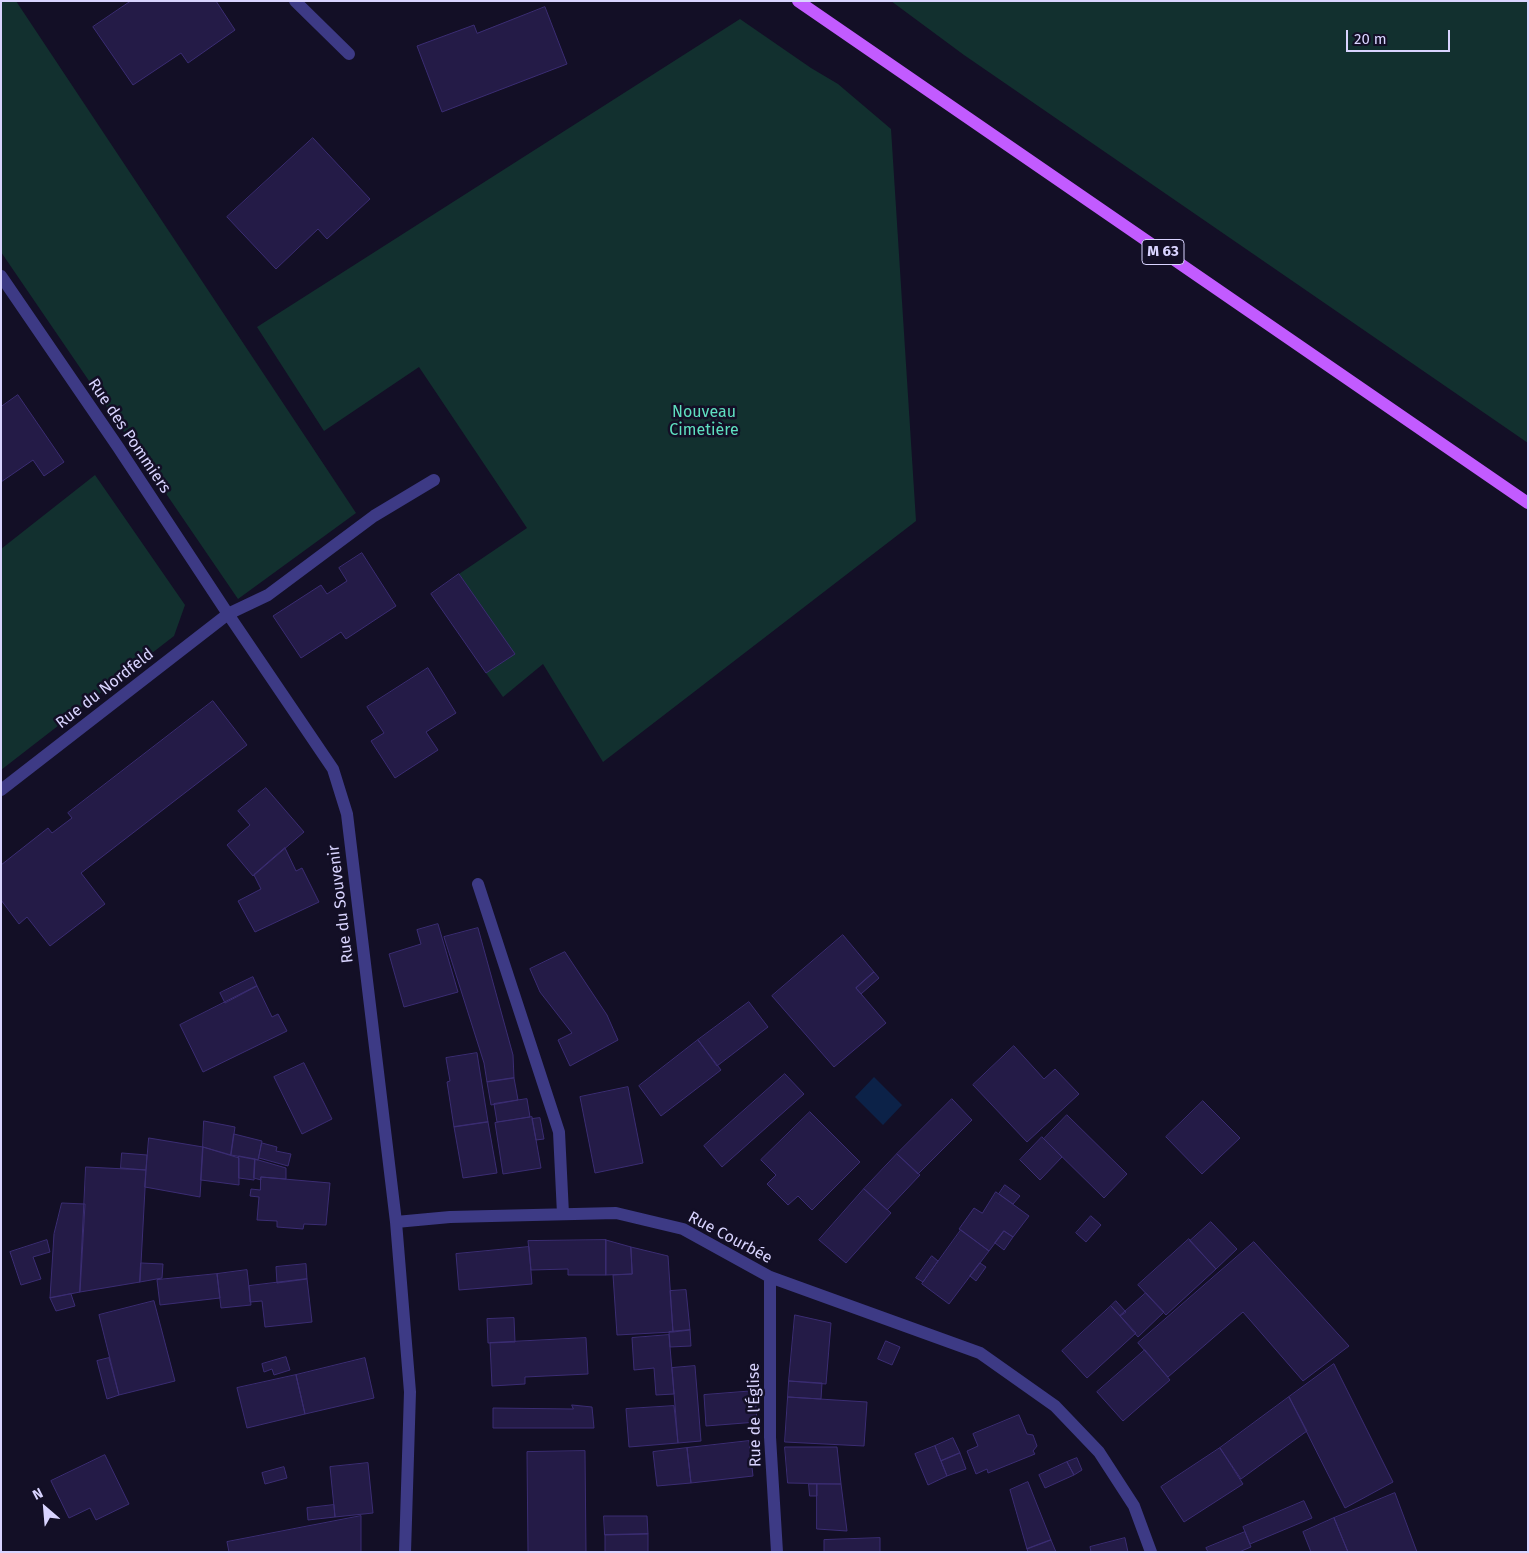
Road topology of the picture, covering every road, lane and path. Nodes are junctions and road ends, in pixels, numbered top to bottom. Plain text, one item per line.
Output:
1 (295, 1) edge
2 (798, 1) edge
3 (349, 54) dead end
4 (1, 276) edge
5 (434, 480) dead end
6 (1528, 503) edge
7 (228, 614) junction
8 (1, 790) edge
9 (478, 884) dead end
10 (563, 1214) junction
11 (396, 1222) junction
12 (770, 1277) junction
13 (405, 1552) edge
14 (777, 1552) edge
15 (1151, 1552) edge

1 - 3 street
2 - 6 main road, M 63
4 - 7 street, Rue des Pommiers
5 - 7 street, Rue du Nordfeld
7 - 8 street, Rue du Nordfeld
7 - 11 street, Rue du Souvenir
9 - 10 street
10 - 11 street, Rue Courbée
10 - 12 street, Rue Courbée
11 - 13 street
12 - 14 street, Rue de l'Église
12 - 15 street, Rue Courbée

